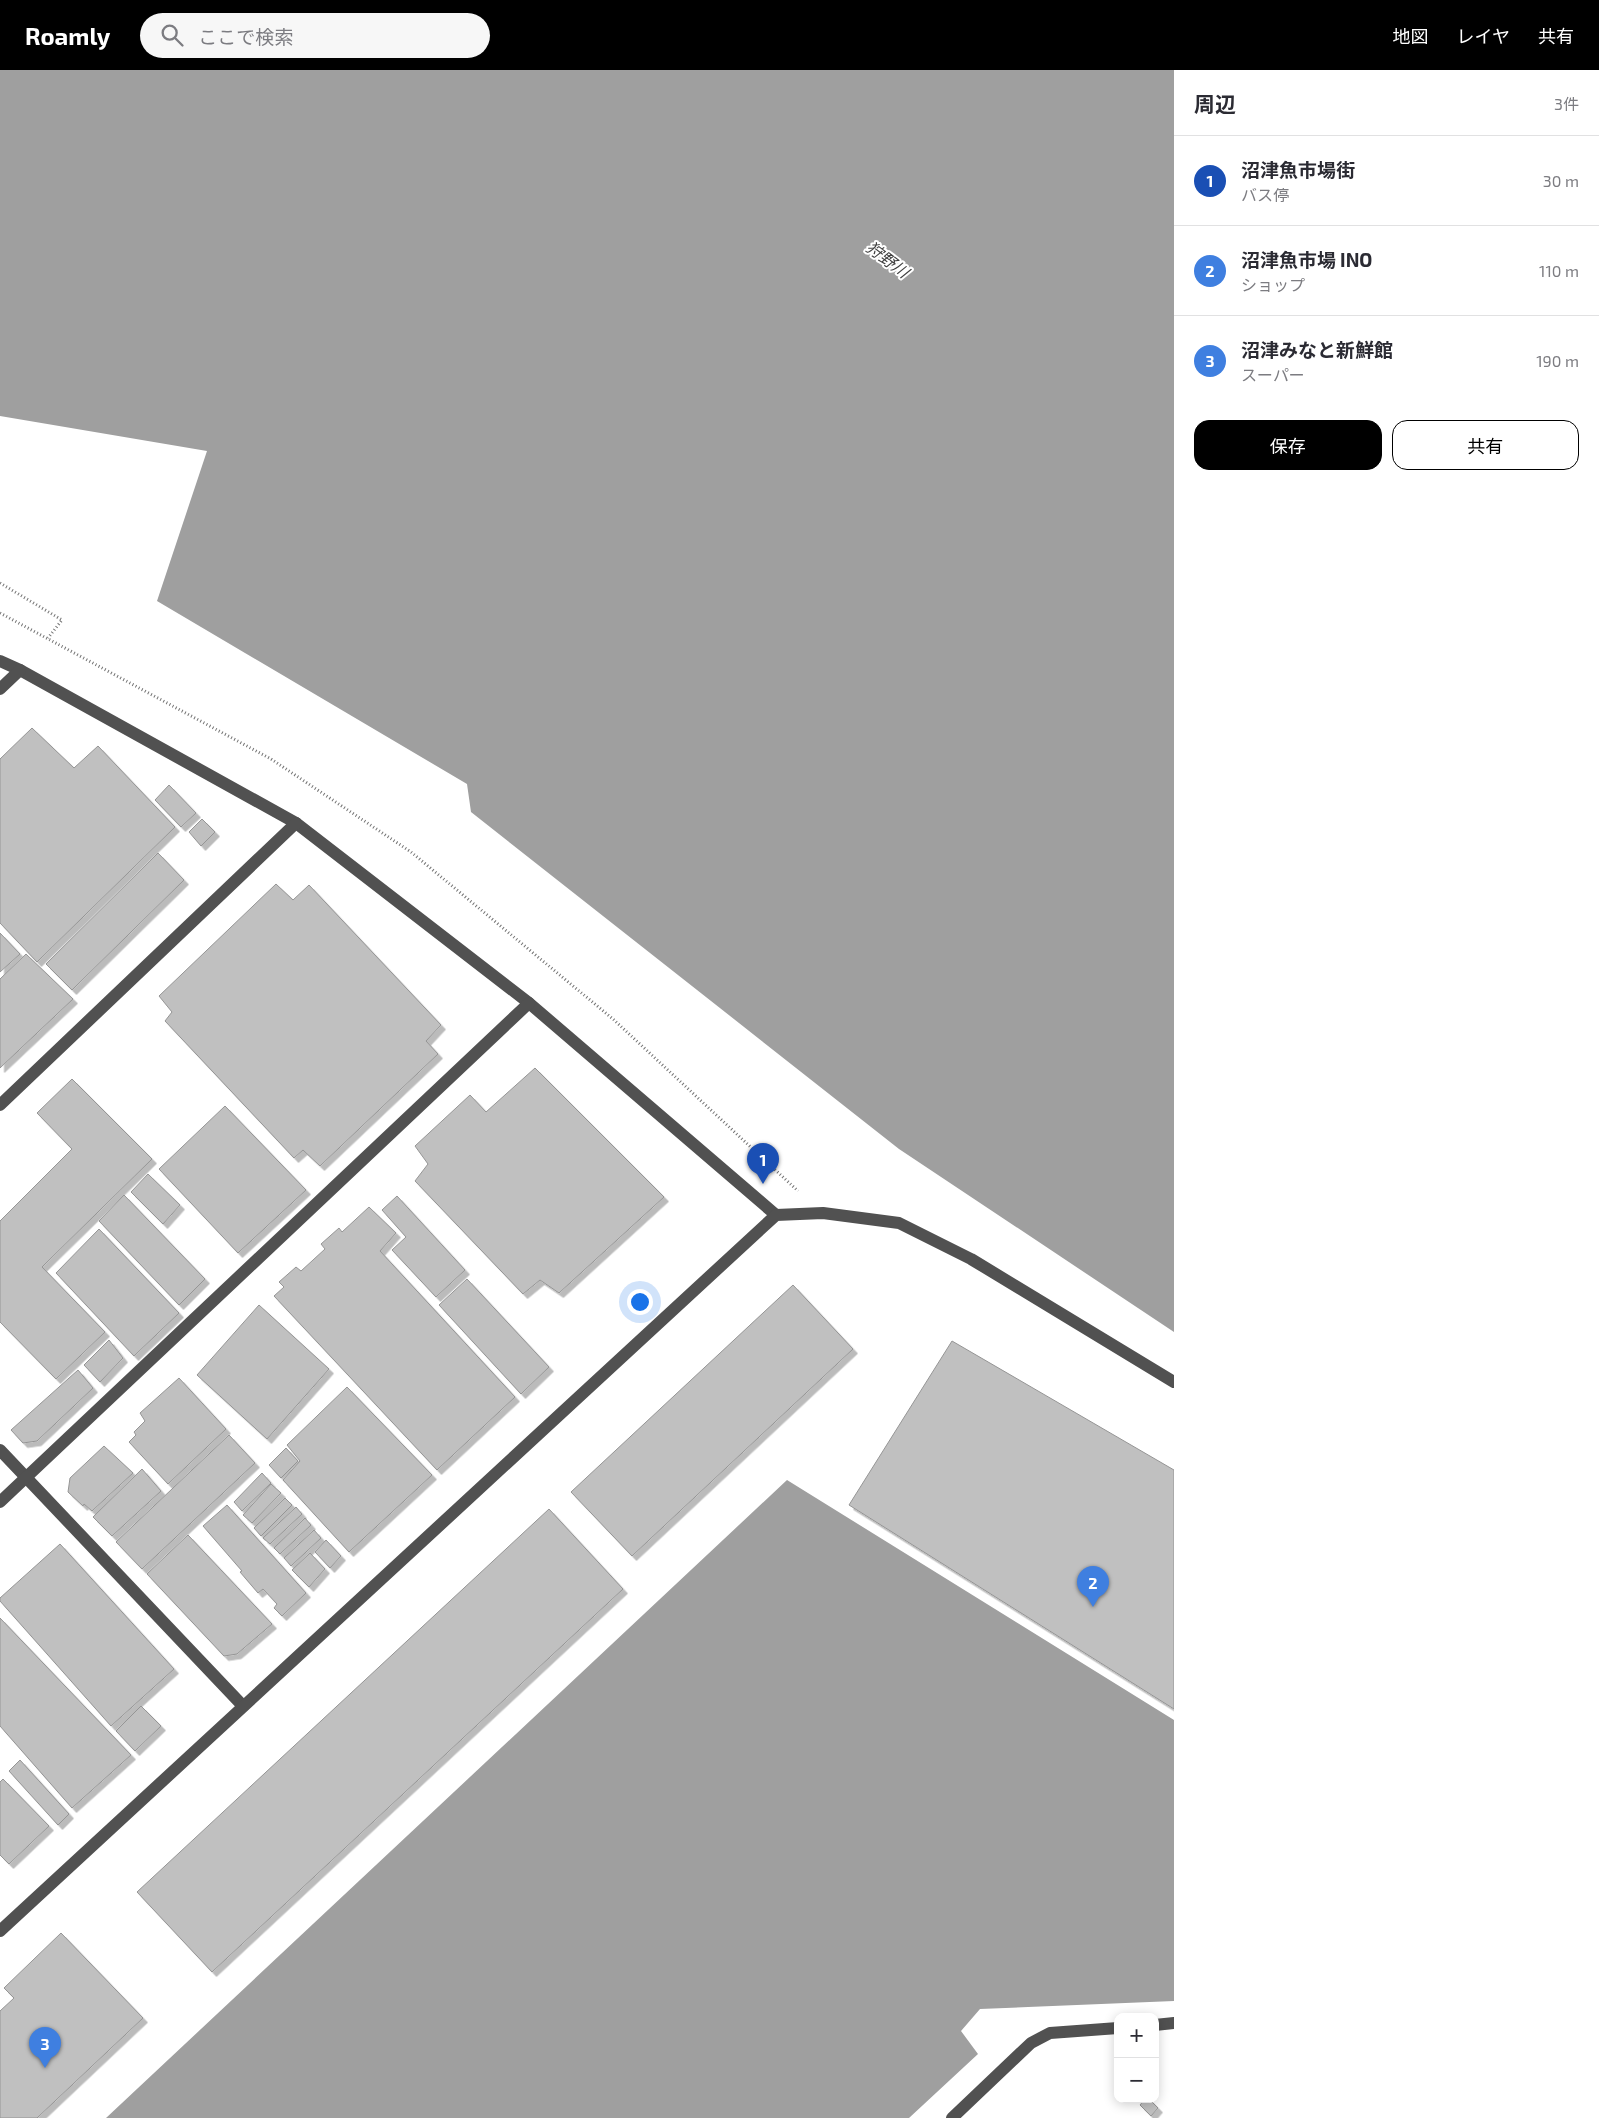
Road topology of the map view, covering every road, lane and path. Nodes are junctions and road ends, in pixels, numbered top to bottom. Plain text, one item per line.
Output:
1 (0, 583) edge
2 (0, 613) edge
3 (48, 638) junction
4 (0, 661) edge
5 (20, 670) junction
6 (0, 689) edge
7 (296, 824) junction
8 (529, 1003) junction
9 (0, 1105) edge
10 (823, 1213) junction
11 (776, 1215) junction
12 (1174, 1382) edge
13 (0, 1450) edge
14 (25, 1478) junction
15 (0, 1502) edge
16 (243, 1706) junction
17 (0, 1932) edge
18 (1174, 2024) edge
19 (1159, 2025) edge
20 (1114, 2028) edge
21 (952, 2118) edge

1 - 3 path
2 - 3 path
3 - 10 path
4 - 5 street
5 - 6 street
5 - 7 street
7 - 8 street
7 - 9 street
8 - 11 street
8 - 14 street
10 - 11 street
10 - 12 street
11 - 16 street
13 - 14 street
14 - 15 street
14 - 16 street
16 - 17 street
18 - 19 street
20 - 21 street

